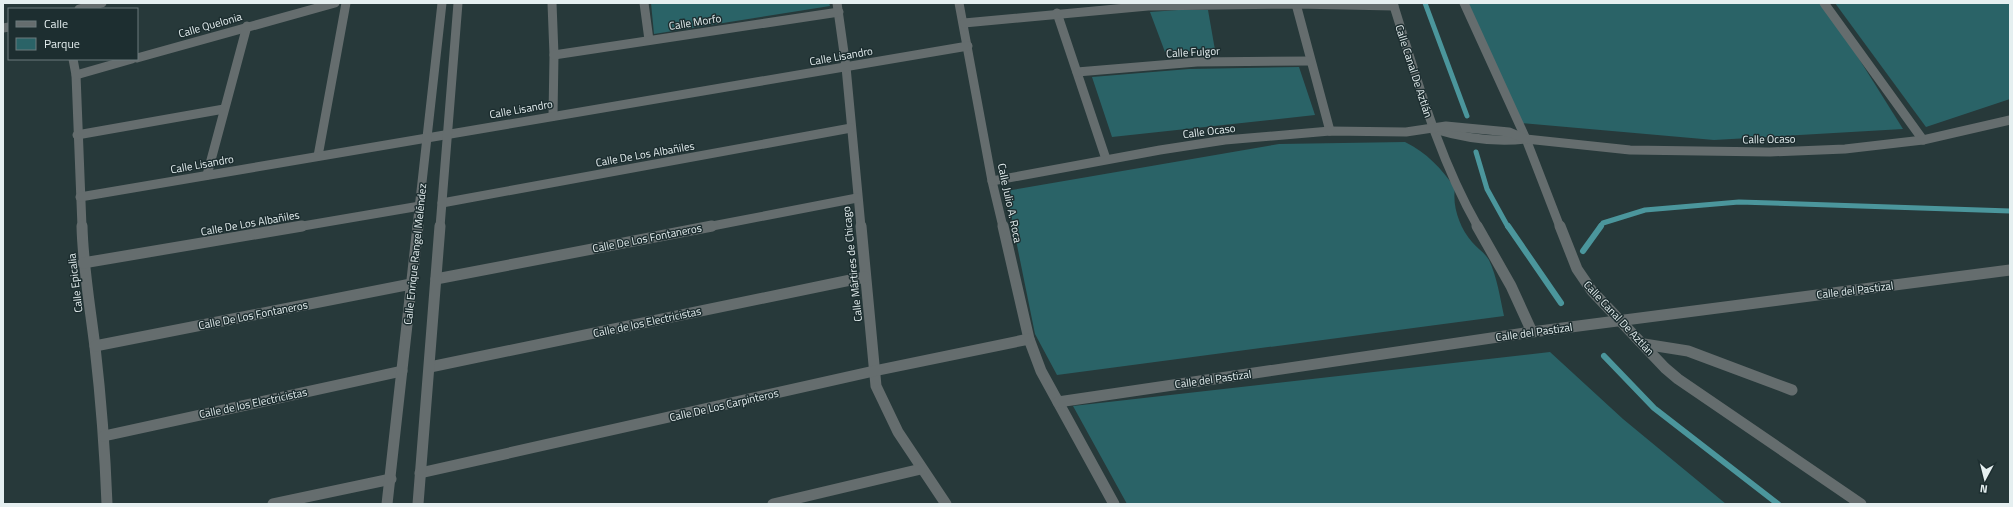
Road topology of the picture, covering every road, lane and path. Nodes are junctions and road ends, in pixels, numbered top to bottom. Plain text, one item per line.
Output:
1 (102, 3) edge
2 (335, 3) edge
3 (346, 3) edge
4 (442, 3) edge
5 (458, 3) edge
6 (552, 3) edge
7 (644, 3) edge
8 (959, 3) edge
9 (1464, 3) edge
10 (1824, 3) edge
11 (1296, 4) junction
12 (1393, 5) edge
13 (838, 7) edge
14 (83, 8) edge
15 (1057, 13) junction
16 (964, 23) junction
17 (248, 26) junction
18 (649, 40) junction
19 (968, 46) junction
20 (554, 55) junction
21 (138, 58) edge
22 (74, 60) edge
23 (128, 60) edge
24 (1310, 61) junction
25 (846, 67) junction
26 (1077, 72) junction
27 (76, 75) junction
28 (224, 109) junction
29 (553, 116) junction
30 (2010, 120) edge
31 (851, 128) junction
32 (1432, 129) junction
33 (1330, 131) junction
34 (448, 134) junction
35 (77, 135) junction
36 (427, 138) junction
37 (1526, 139) junction
38 (1923, 140) junction
39 (318, 156) junction
40 (1106, 159) junction
41 (208, 175) junction
42 (992, 181) junction
43 (80, 197) junction
44 (857, 198) junction
45 (442, 203) junction
46 (420, 206) junction
47 (83, 263) junction
48 (2010, 270) edge
49 (865, 277) junction
50 (436, 279) junction
51 (411, 284) junction
52 (1621, 321) junction
53 (1532, 332) junction
54 (1029, 339) junction
55 (1644, 344) junction
56 (95, 346) junction
57 (430, 367) junction
58 (402, 371) junction
59 (874, 371) junction
60 (1792, 390) dead end
61 (1058, 402) junction
62 (104, 436) junction
63 (921, 469) junction
64 (420, 473) junction
65 (391, 479) junction
66 (107, 504) edge
67 (273, 504) edge
68 (387, 504) edge
69 (418, 504) edge
70 (773, 504) edge
71 (946, 504) edge
72 (1114, 504) edge
73 (1861, 504) edge

1 - 14 street
2 - 17 street, Calle Quelonia
3 - 39 street
4 - 36 street, Calle Enrique Rangel Meléndez
5 - 34 street, Calle Enrique Rangel Meléndez
6 - 20 street
7 - 18 street
8 - 16 street, Calle Julio A. Roca
9 - 37 street, Calle Canal De Aztlán
10 - 38 street
11 - 12 street
11 - 15 street
11 - 24 street
12 - 32 street, Calle Canal De Aztlán
13 - 18 street, Calle Morfo
13 - 25 street, Calle Mártires de Chicago
15 - 16 street
15 - 26 street
16 - 19 street, Calle Julio A. Roca
17 - 21 street, Calle Quelonia
17 - 28 street
18 - 20 street, Calle Morfo
19 - 25 street, Calle Lisandro
19 - 42 street, Calle Julio A. Roca
20 - 29 street
22 - 27 street, Calle Epicalia
23 - 27 street
24 - 26 street, Calle Fulgor
24 - 33 street
25 - 29 street, Calle Lisandro
25 - 31 street, Calle Mártires de Chicago
26 - 40 street
27 - 35 street, Calle Epicalia
28 - 35 street
28 - 41 street
29 - 34 street, Calle Lisandro
30 - 38 street, Calle Ocaso
31 - 44 street, Calle Mártires de Chicago
31 - 45 street, Calle De Los Albañiles
32 - 33 street, Calle Ocaso
32 - 37 street, Calle Ocaso
32 - 53 street, Calle Canal De Aztlán
33 - 40 street, Calle Ocaso
34 - 36 street, Calle Lisandro
34 - 45 street, Calle Enrique Rangel Meléndez
35 - 43 street, Calle Epicalia
36 - 39 street, Calle Lisandro
36 - 46 street, Calle Enrique Rangel Meléndez
37 - 38 street, Calle Ocaso
37 - 52 street, Calle Canal De Aztlán
39 - 41 street, Calle Lisandro
40 - 42 street, Calle Ocaso
41 - 43 street, Calle Lisandro
42 - 54 street, Calle Julio A. Roca
43 - 47 street, Calle Epicalia
44 - 49 street, Calle Mártires de Chicago
44 - 50 street, Calle De Los Fontaneros
45 - 50 street, Calle Enrique Rangel Meléndez
46 - 47 street, Calle De Los Albañiles
46 - 51 street, Calle Enrique Rangel Meléndez
47 - 56 street, Calle Epicalia
48 - 52 street, Calle del Pastizal
49 - 57 street, Calle de los Electricistas
49 - 59 street, Calle Mártires de Chicago
50 - 57 street, Calle Enrique Rangel Meléndez
51 - 56 street, Calle De Los Fontaneros
51 - 58 street, Calle Enrique Rangel Meléndez
52 - 53 street, Calle del Pastizal
52 - 55 street, Calle Canal De Aztlán
53 - 61 street, Calle del Pastizal
54 - 59 street, Calle De Los Carpinteros
54 - 61 street, Calle Julio A. Roca
55 - 60 street
55 - 73 street, Calle Canal De Aztlán
56 - 62 street, Calle Epicalia
57 - 64 street, Calle Enrique Rangel Meléndez
58 - 62 street, Calle de los Electricistas
58 - 65 street, Calle Enrique Rangel Meléndez
59 - 63 street, Calle Mártires de Chicago
59 - 64 street, Calle De Los Carpinteros
61 - 72 street, Calle Julio A. Roca
62 - 66 street, Calle Epicalia
63 - 70 street
63 - 71 street, Calle Mártires de Chicago
64 - 69 street, Calle Enrique Rangel Meléndez
65 - 67 street
65 - 68 street, Calle Enrique Rangel Meléndez

